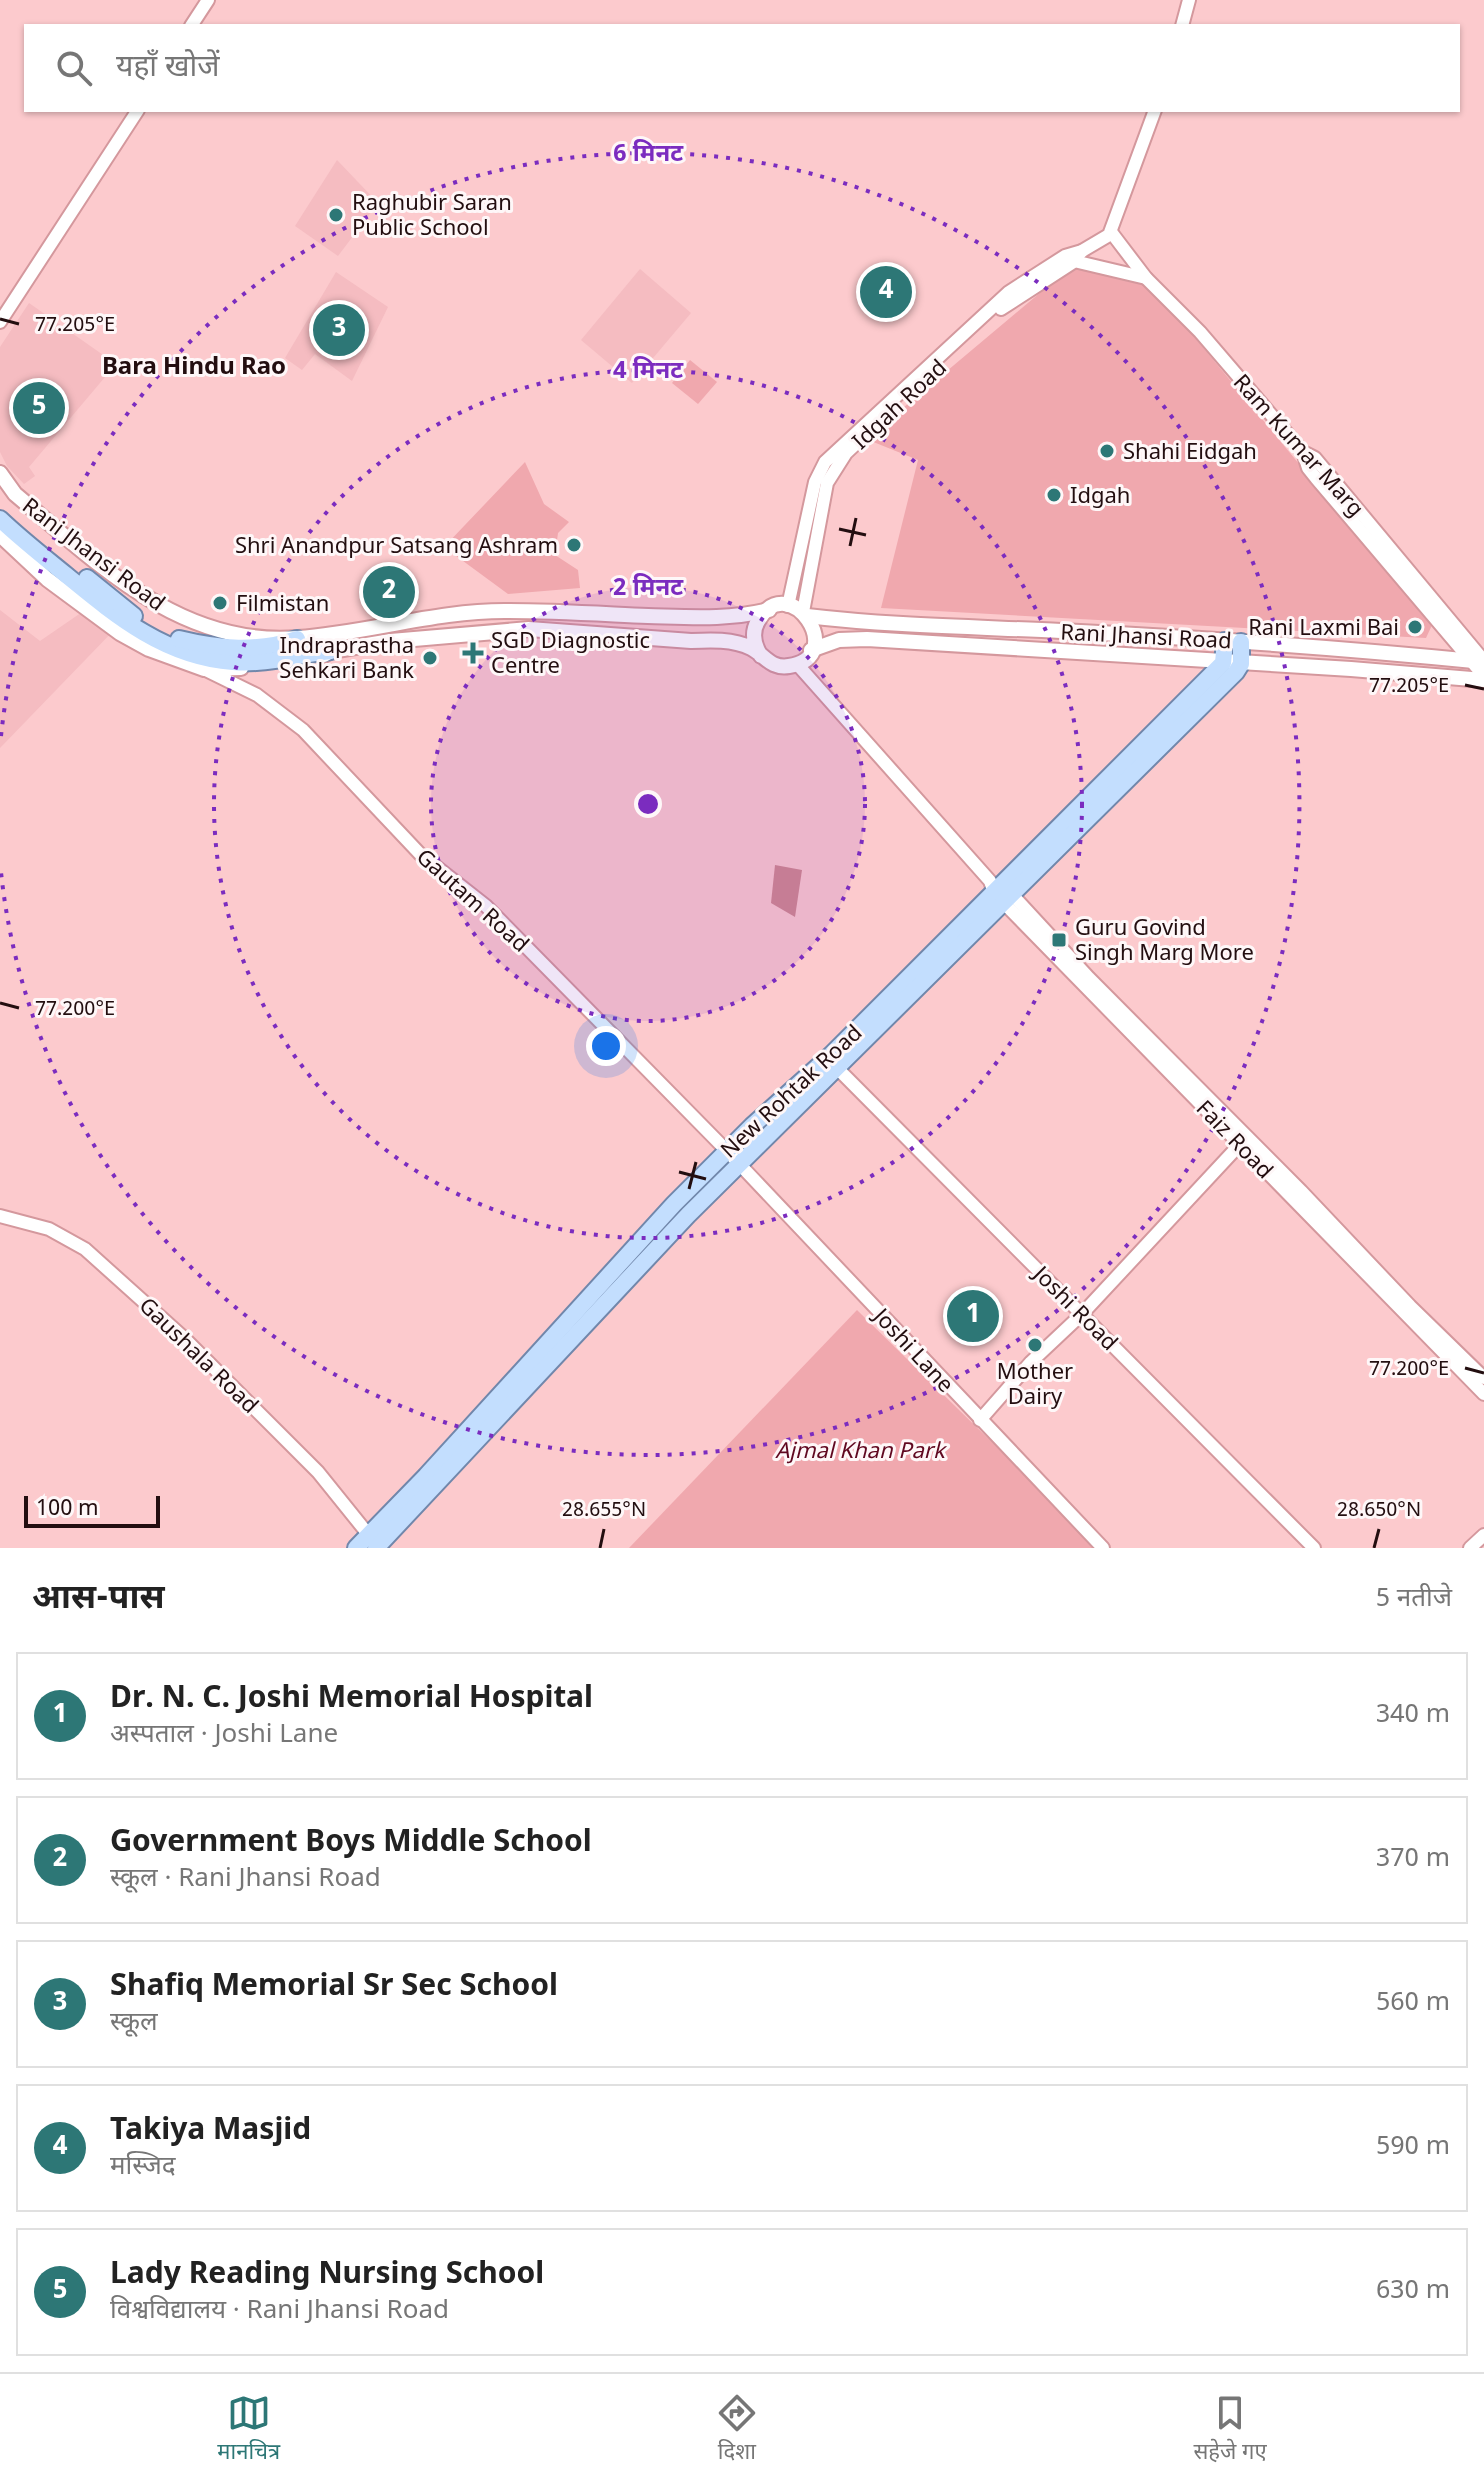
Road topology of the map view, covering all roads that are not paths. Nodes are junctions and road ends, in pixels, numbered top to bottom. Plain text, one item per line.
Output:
1 (208, 0) edge
2 (1189, 0) edge
3 (192, 24) edge
4 (1183, 24) edge
5 (137, 112) edge
6 (1154, 112) edge
7 (1108, 235) junction
8 (1078, 256) junction
9 (1146, 278) junction
10 (0, 322) edge
11 (0, 473) edge
12 (0, 505) edge
13 (0, 519) edge
14 (0, 535) edge
15 (788, 606) junction
16 (769, 610) junction
17 (805, 614) junction
18 (142, 628) junction
19 (297, 639) junction
20 (1233, 641) junction
21 (811, 650) junction
22 (331, 651) junction
23 (761, 656) junction
24 (1480, 661) edge
25 (1223, 663) junction
26 (797, 664) junction
27 (1241, 664) junction
28 (204, 669) junction
29 (1484, 678) edge
30 (1000, 891) junction
31 (838, 1069) junction
32 (1243, 1141) junction
33 (727, 1151) junction
34 (739, 1165) junction
35 (0, 1216) edge
36 (1082, 1314) junction
37 (1484, 1378) edge
38 (1484, 1394) edge
39 (980, 1420) junction
40 (1484, 1535) edge
41 (376, 1544) edge
42 (356, 1548) edge
43 (1103, 1548) edge
44 (1314, 1548) edge
45 (1470, 1548) edge

1 - 3 street
2 - 4 street
5 - 10 street
6 - 7 street
7 - 8 street
7 - 9 street, Ram Kumar Marg
8 - 9 street
8 - 15 street
8 - 17 street, Idgah Road
9 - 24 street, Ram Kumar Marg
11 - 19 main road, Rani Jhansi Road
12 - 18 main road
13 - 18 main road
14 - 28 main road, Rani Jhansi Road
15 - 16 main road
15 - 17 main road
16 - 19 main road, Rani Jhansi Road
16 - 23 main road
17 - 20 main road, Rani Jhansi Road
17 - 21 main road
18 - 19 main road
18 - 22 main road
20 - 24 main road, Rani Jhansi Road
20 - 25 main road
20 - 27 main road
21 - 25 main road, Rani Jhansi Road
21 - 26 main road
22 - 23 main road, Rani Jhansi Road
22 - 28 main road, Rani Jhansi Road
23 - 26 main road
24 - 29 street, Ram Kumar Marg
25 - 27 main road, Rani Jhansi Road
25 - 30 main road, New Rohtak Road
26 - 30 street
27 - 29 main road, Rani Jhansi Road
27 - 30 main road, New Rohtak Road
28 - 33 street, Gautam Road
30 - 31 main road, New Rohtak Road
30 - 32 street
30 - 33 main road, New Rohtak Road
31 - 34 main road, New Rohtak Road
31 - 36 street, Joshi Road
32 - 36 street
32 - 37 street
32 - 38 street, Faiz Road
33 - 34 street, Joshi Lane
33 - 41 main road, New Rohtak Road
34 - 39 street, Joshi Lane
34 - 41 main road, New Rohtak Road
35 - 41 street, Gaushala Road
36 - 39 street
36 - 44 street, Joshi Road
39 - 43 street, Joshi Lane
40 - 45 street
41 - 42 main road, New Rohtak Road

